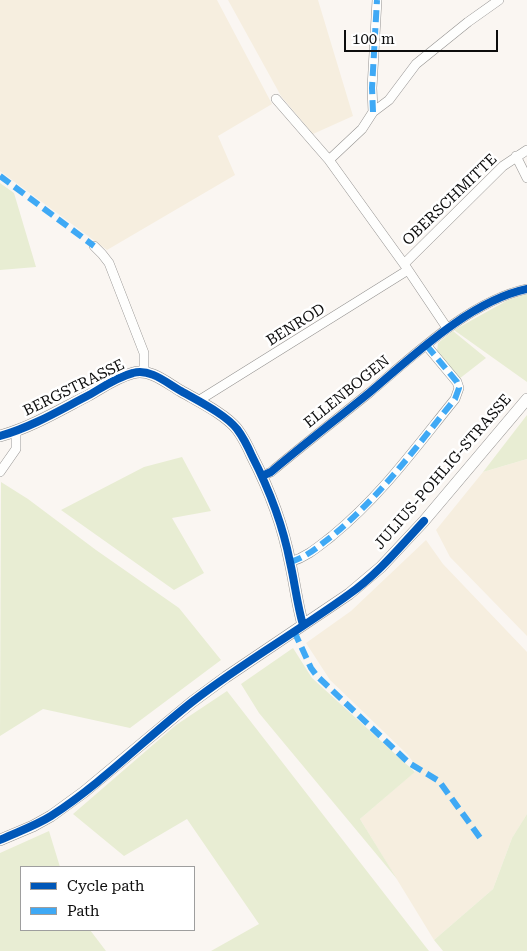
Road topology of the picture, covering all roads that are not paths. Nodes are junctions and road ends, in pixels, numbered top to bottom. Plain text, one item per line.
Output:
1 (377, 0) edge
2 (498, 0) edge
3 (276, 99) dead end
4 (373, 112) junction
5 (527, 150) edge
6 (516, 156) junction
7 (329, 160) junction
8 (527, 178) edge
9 (94, 246) dead end
10 (406, 267) junction
11 (527, 289) edge
12 (448, 328) junction
13 (427, 346) junction
14 (144, 372) junction
15 (527, 398) edge
16 (198, 401) junction
17 (16, 432) junction
18 (0, 436) edge
19 (0, 472) edge
20 (262, 476) junction
21 (290, 562) junction
22 (303, 625) junction
23 (0, 840) edge

1 - 4 street
2 - 4 street
3 - 7 street, OBERSCHMITTE
4 - 7 street
5 - 6 street, OBERSCHMITTE
6 - 8 street, OBERSCHMITTE
6 - 10 street, OBERSCHMITTE
7 - 10 street, OBERSCHMITTE
9 - 14 street
10 - 12 street, OBERSCHMITTE
10 - 16 street, BENROD
11 - 12 street
12 - 13 street, ELLENBOGEN
13 - 20 street, ELLENBOGEN
13 - 21 street
14 - 16 street, BERGSTRASSE
14 - 17 street, BERGSTRASSE
15 - 22 street, JULIUS-POHLIG-STRASSE
16 - 20 street, BERGSTRASSE
17 - 18 street, BERGSTRASSE
17 - 19 street
20 - 21 street, BERGSTRASSE
21 - 22 street, BERGSTRASSE
22 - 23 street, JULIUS-POHLIG-STRASSE

